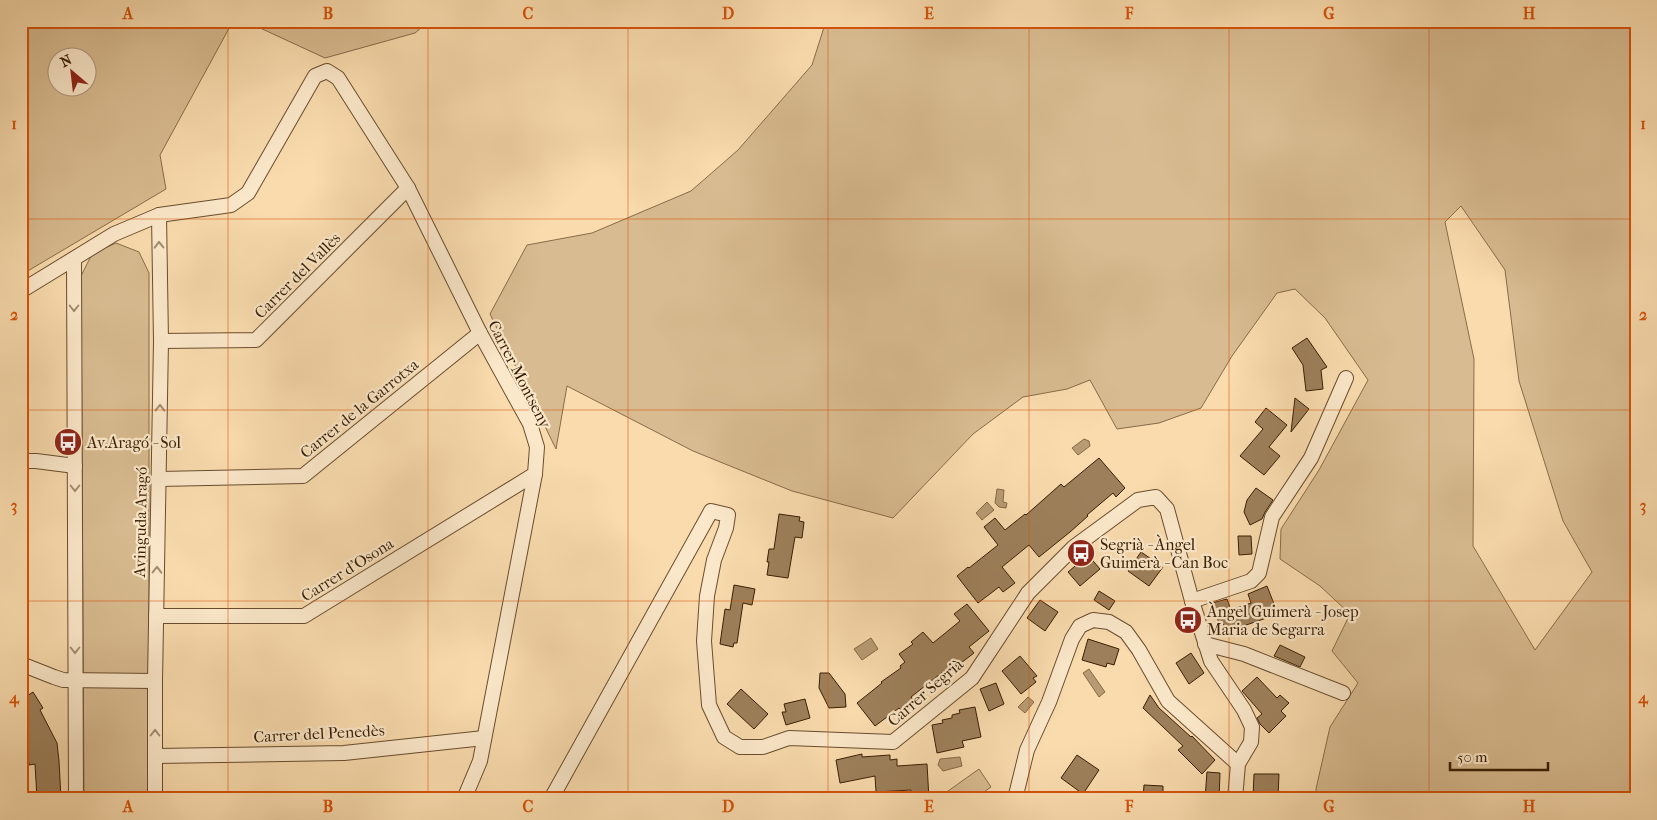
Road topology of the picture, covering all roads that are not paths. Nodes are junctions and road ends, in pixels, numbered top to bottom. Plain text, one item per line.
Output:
1 (408, 188) junction
2 (159, 215) junction
3 (74, 259) junction
4 (21, 291) edge
5 (480, 332) junction
6 (161, 342) junction
7 (1346, 378) dead end
8 (21, 461) edge
9 (75, 466) junction
10 (534, 474) junction
11 (159, 480) junction
12 (1192, 601) junction
13 (156, 616) junction
14 (1205, 644) junction
15 (21, 664) edge
16 (75, 680) junction
17 (155, 681) junction
18 (1343, 693) dead end
19 (484, 738) junction
20 (155, 756) junction
21 (1238, 764) junction
22 (76, 799) edge
23 (156, 799) edge
24 (464, 799) edge
25 (551, 799) edge
26 (1015, 799) edge
27 (1235, 799) edge

1 - 2 street, Carrer Montseny
1 - 5 street, Carrer Montseny
1 - 6 street, Carrer del Vallès
2 - 3 street
6 -> 2 street, Avinguda Aragó
3 - 4 street
3 -> 9 street
5 - 10 street, Carrer Montseny
5 - 11 street, Carrer de la Garrotxa
11 -> 6 street, Avinguda Aragó
7 - 12 street
8 - 9 street
9 -> 16 street
10 - 13 street, Carrer d'Osona
10 - 19 street, Carrer Montseny
13 -> 11 street, Avinguda Aragó
12 - 14 street
12 - 25 street, Carrer Segrià
13 - 17 street, Avinguda Aragó
14 - 18 street
14 - 21 street
15 - 16 street
16 - 17 street
16 - 22 street
20 -> 17 street, Avinguda Aragó
19 - 20 street, Carrer del Penedès
19 - 24 street, Carrer Montseny
20 - 23 street, Avinguda Aragó
21 - 26 street
21 - 27 street

